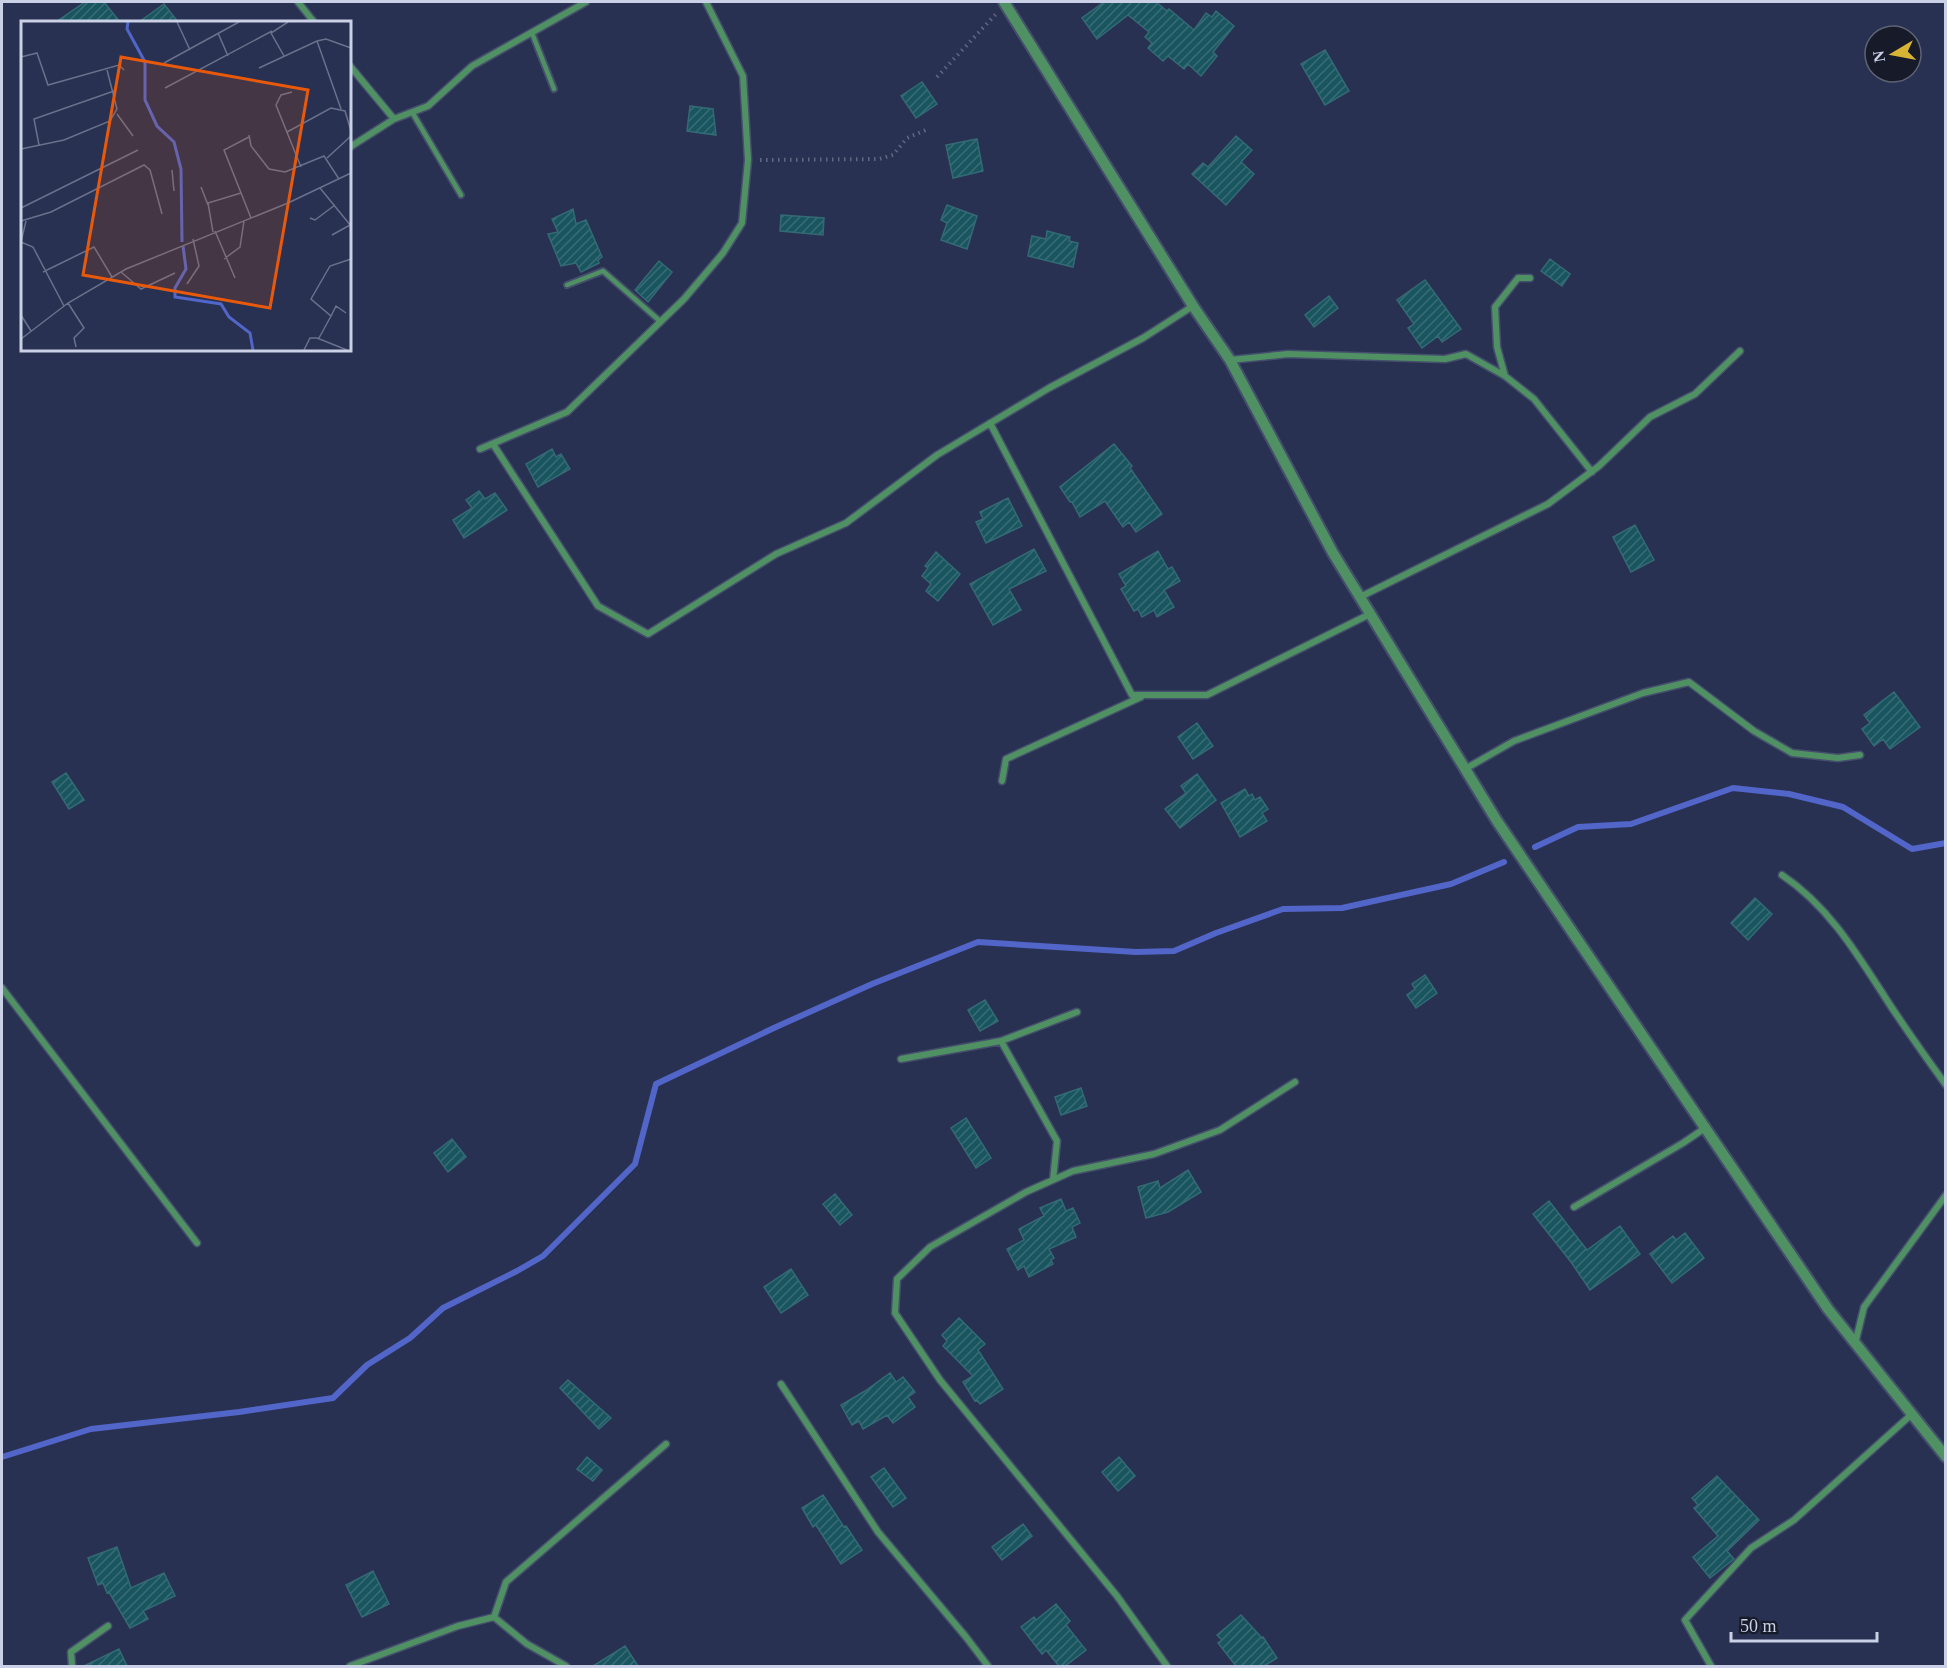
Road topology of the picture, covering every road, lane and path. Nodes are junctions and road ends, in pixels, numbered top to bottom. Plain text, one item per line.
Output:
1 (298, 2) edge
2 (586, 2) edge
3 (706, 2) edge
4 (1005, 3) edge
5 (313, 21) edge
6 (532, 33) junction
7 (351, 67) edge
8 (938, 77) dead end
9 (554, 89) dead end
10 (412, 112) junction
11 (394, 119) junction
12 (926, 130) dead end
13 (351, 146) edge
14 (748, 160) junction
15 (461, 195) dead end
16 (1530, 278) dead end
17 (567, 285) dead end
18 (1193, 306) junction
19 (661, 322) junction
20 (1740, 351) dead end
21 (1230, 360) junction
22 (1505, 376) junction
23 (990, 423) junction
24 (493, 444) junction
25 (480, 449) dead end
26 (1592, 472) junction
27 (1360, 597) junction
28 (1370, 614) junction
29 (1144, 695) junction
30 (1860, 755) dead end
31 (1465, 769) junction
32 (1002, 781) dead end
33 (1782, 875) dead end
34 (2, 988) edge
35 (1077, 1012) dead end
36 (1001, 1041) junction
37 (901, 1059) dead end
38 (1295, 1082) dead end
39 (1946, 1085) edge
40 (1705, 1128) junction
41 (1053, 1180) junction
42 (1946, 1195) edge
43 (1574, 1207) dead end
44 (197, 1243) dead end
45 (1855, 1344) junction
46 (781, 1384) dead end
47 (1912, 1414) junction
48 (666, 1444) dead end
49 (1946, 1457) edge
50 (494, 1617) junction
51 (108, 1626) dead end
52 (72, 1666) edge
53 (350, 1666) edge
54 (566, 1666) edge
55 (988, 1666) edge
56 (1167, 1666) edge
57 (1711, 1666) edge

1 - 5 street
2 - 6 street
3 - 14 street
4 - 8 path
4 - 18 street
6 - 9 lane
6 - 10 street
7 - 11 street
10 - 11 street
10 - 15 lane
11 - 13 street
12 - 14 path
14 - 19 street
16 - 22 street
17 - 19 lane
18 - 21 street
18 - 23 street
19 - 24 street
20 - 26 street
21 - 22 street
21 - 27 street
22 - 26 street
23 - 24 street
23 - 29 street
24 - 25 street
26 - 27 street
27 - 28 street
28 - 29 street
28 - 31 street
29 - 32 street
30 - 31 street
31 - 40 street
33 - 39 street
34 - 44 street
35 - 36 street
36 - 37 street
36 - 41 street
38 - 41 street
40 - 43 street
40 - 45 street
41 - 56 street
42 - 45 street
45 - 47 street
46 - 55 street
47 - 49 street
47 - 57 street
48 - 50 street
50 - 53 street
50 - 54 street
51 - 52 street

